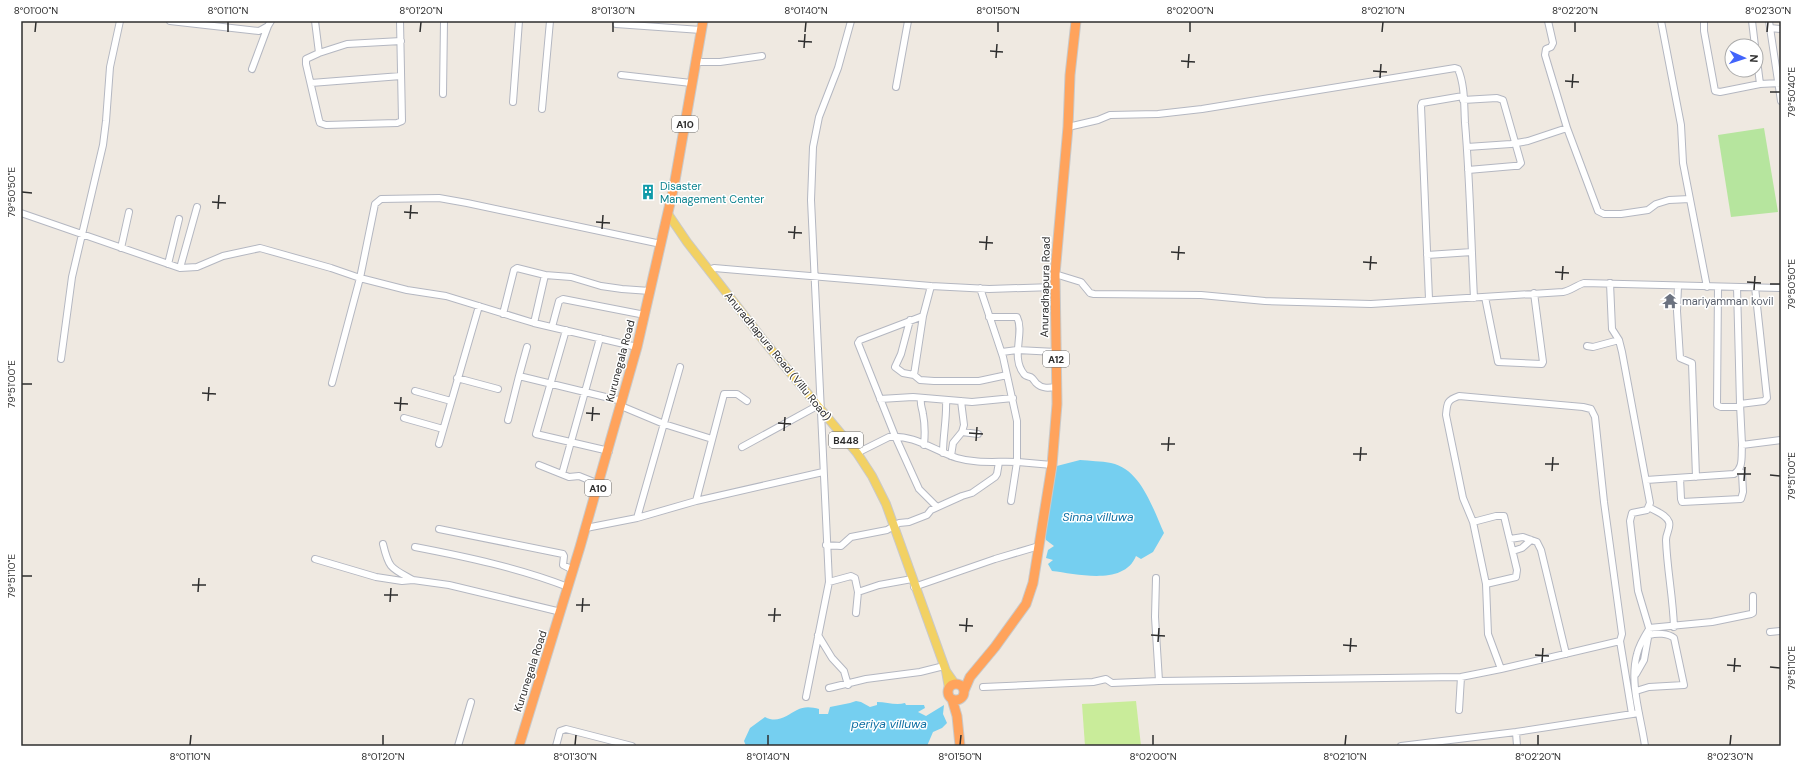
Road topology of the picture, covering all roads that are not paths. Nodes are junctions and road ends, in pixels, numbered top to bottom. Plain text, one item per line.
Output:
1 (120, 21) edge
2 (170, 21) edge
3 (315, 21) edge
4 (400, 21) edge
5 (444, 21) edge
6 (519, 21) edge
7 (550, 21) edge
8 (851, 21) edge
9 (908, 21) edge
10 (1076, 21) edge
11 (1548, 21) edge
12 (1661, 21) edge
13 (1704, 21) edge
14 (1752, 21) edge
15 (1769, 21) edge
16 (207, 23) edge
17 (269, 23) edge
18 (616, 24) dead end
19 (702, 26) edge
20 (1770, 28) junction
21 (1781, 29) edge
22 (1754, 38) edge
23 (401, 41) junction
24 (320, 53) junction
25 (762, 56) dead end
26 (695, 62) junction
27 (252, 69) dead end
28 (621, 75) dead end
29 (401, 76) junction
30 (1759, 78) edge
31 (311, 83) junction
32 (691, 83) junction
33 (1780, 83) edge
34 (1760, 84) junction
35 (896, 87) dead end
36 (443, 94) dead end
37 (1463, 98) junction
38 (1781, 101) edge
39 (513, 102) dead end
40 (542, 109) dead end
41 (1068, 127) junction
42 (1567, 128) junction
43 (1516, 143) junction
44 (1467, 147) junction
45 (1468, 170) junction
46 (1690, 199) junction
47 (198, 207) dead end
48 (129, 212) dead end
49 (21, 213) edge
50 (668, 214) junction
51 (179, 219) dead end
52 (665, 226) junction
53 (81, 234) junction
54 (687, 242) junction
55 (661, 244) junction
56 (121, 248) junction
57 (1472, 252) junction
58 (1427, 255) junction
59 (168, 264) junction
60 (180, 268) junction
61 (709, 270) junction
62 (1055, 274) junction
63 (545, 275) junction
64 (815, 276) junction
65 (360, 278) junction
66 (1610, 283) junction
67 (931, 286) junction
68 (1678, 286) junction
69 (1054, 287) junction
70 (1707, 287) junction
71 (1718, 287) junction
72 (1737, 287) junction
73 (1755, 287) junction
74 (980, 288) junction
75 (1781, 288) edge
76 (650, 291) junction
77 (1534, 293) junction
78 (1485, 297) junction
79 (1474, 298) junction
80 (1429, 299) junction
81 (479, 306) junction
82 (503, 314) junction
83 (645, 315) junction
84 (923, 316) junction
85 (989, 317) junction
86 (910, 320) junction
87 (534, 323) junction
88 (552, 328) junction
89 (566, 330) junction
90 (600, 338) junction
91 (1619, 340) junction
92 (1587, 346) dead end
93 (527, 347) dead end
94 (637, 347) junction
95 (1017, 350) junction
96 (1002, 352) junction
97 (1056, 352) junction
98 (61, 359) dead end
99 (680, 367) dead end
100 (914, 375) junction
101 (1007, 375) junction
102 (519, 376) junction
103 (457, 378) junction
104 (332, 383) dead end
105 (550, 384) junction
106 (1056, 387) junction
107 (498, 389) dead end
108 (415, 391) dead end
109 (586, 393) junction
110 (921, 398) junction
111 (1013, 398) junction
112 (880, 399) junction
113 (946, 400) junction
114 (451, 401) junction
115 (747, 401) dead end
116 (961, 401) junction
117 (621, 404) junction
118 (1740, 405) junction
119 (819, 409) junction
120 (404, 418) dead end
121 (508, 420) dead end
122 (664, 424) junction
123 (443, 429) junction
124 (962, 432) junction
125 (978, 434) dead end
126 (895, 436) junction
127 (712, 439) junction
128 (1781, 440) edge
129 (570, 441) junction
130 (439, 444) dead end
131 (924, 445) junction
132 (1742, 445) junction
133 (742, 447) dead end
134 (609, 451) junction
135 (857, 453) junction
136 (943, 453) junction
137 (951, 456) junction
138 (1000, 462) junction
139 (1017, 462) junction
140 (539, 465) dead end
141 (1052, 466) junction
142 (1739, 471) junction
143 (822, 472) junction
144 (562, 474) junction
145 (1696, 477) junction
146 (1680, 478) junction
147 (1646, 480) junction
148 (599, 484) junction
149 (696, 501) junction
150 (1011, 501) dead end
151 (937, 507) junction
152 (1649, 507) junction
153 (636, 518) junction
154 (1473, 522) junction
155 (894, 527) junction
156 (586, 528) junction
157 (439, 529) dead end
158 (1510, 539) junction
159 (1531, 540) junction
160 (383, 544) dead end
161 (826, 544) junction
162 (1039, 546) junction
163 (415, 547) dead end
164 (1513, 552) junction
165 (315, 560) dead end
166 (573, 570) junction
167 (1156, 578) dead end
168 (413, 580) junction
169 (829, 582) junction
170 (913, 583) junction
171 (1486, 584) junction
172 (568, 587) junction
173 (858, 592) junction
174 (1753, 596) dead end
175 (561, 612) junction
176 (856, 613) dead end
177 (1674, 627) junction
178 (1649, 631) junction
179 (1781, 631) edge
180 (1770, 632) dead end
181 (818, 635) junction
182 (1620, 641) junction
183 (1566, 654) junction
184 (945, 669) junction
185 (1501, 670) junction
186 (1461, 677) junction
187 (1159, 681) junction
188 (848, 685) junction
189 (983, 687) dead end
190 (829, 688) dead end
191 (956, 690) junction
192 (1636, 691) junction
193 (806, 697) dead end
194 (471, 702) dead end
195 (1459, 710) dead end
196 (1640, 713) junction
197 (1632, 714) junction
198 (1516, 732) junction
199 (1410, 745) edge
200 (458, 746) edge
201 (518, 746) edge
202 (556, 746) edge
203 (632, 746) edge
204 (960, 746) edge
205 (1401, 746) edge
206 (1518, 746) edge
207 (1645, 746) edge

1 - 53 street
2 - 16 street
3 - 24 street
4 - 23 street
5 - 36 street
6 - 39 street
7 - 40 street
8 - 64 street
9 - 35 street
10 - 41 highway, Anuradhapura Road / A12
11 - 42 street
12 - 46 street
13 - 34 street
14 - 22 street
15 - 20 street
16 - 17 street
17 - 27 street
18 - 19 street
19 - 26 highway, Kurunegala Road / A10
20 - 21 street
20 - 33 street
23 - 24 street
23 - 29 street
24 - 31 street
25 - 26 street
26 - 32 highway, Kurunegala Road / A10
28 - 32 street
29 - 31 street
29 - 31 street
30 - 34 street
32 - 50 highway, Kurunegala Road / A10
33 - 34 street
33 - 38 street
37 - 41 street
37 - 43 street
37 - 44 street
37 - 58 street
41 - 62 highway, Anuradhapura Road / A12
42 - 43 street
42 - 46 street
43 - 44 street
43 - 45 street
44 - 45 street
45 - 57 street
46 - 70 street
47 - 60 street
48 - 56 street
49 - 53 street
50 - 52 highway, Kurunegala Road / A10
50 - 54 main road, Anuradhapura Road (Villu Road) / B448
51 - 59 street
52 - 54 main road, Anuradhapura Road (Villu Road) / B448
52 - 55 highway, Kurunegala Road / A10
53 - 56 street
53 - 98 street
54 - 61 main road, Anuradhapura Road (Villu Road) / B448
55 - 65 street
55 - 76 highway, Kurunegala Road / A10
56 - 59 street
57 - 58 street
57 - 79 street
58 - 80 street
59 - 60 street
60 - 65 street
61 - 64 street
61 - 119 main road, Anuradhapura Road (Villu Road) / B448
62 - 69 highway, Anuradhapura Road / A12
62 - 80 street
63 - 76 street
63 - 82 street
63 - 87 street
64 - 67 street
64 - 119 street
65 - 81 street
65 - 104 street
66 - 68 street
66 - 77 street
66 - 91 street
67 - 74 street
67 - 84 street
68 - 70 street
68 - 145 street
69 - 74 street
69 - 97 highway, Anuradhapura Road / A12
70 - 71 street
71 - 72 street
71 - 118 street
72 - 73 street
72 - 118 street
73 - 75 street
73 - 118 street
74 - 85 street
76 - 83 highway, Kurunegala Road / A10
77 - 78 street
77 - 78 street
78 - 79 street
79 - 80 street
81 - 82 street
81 - 103 street
82 - 87 street
83 - 88 street
83 - 94 highway, Kurunegala Road / A10
84 - 86 street
84 - 100 street
85 - 95 street
85 - 96 street
86 - 100 street
86 - 112 street
87 - 88 street
88 - 89 street
89 - 90 street
89 - 105 street
90 - 94 street
90 - 109 street
91 - 92 street
91 - 147 street
93 - 102 street
94 - 117 highway, Kurunegala Road / A10
95 - 96 street
95 - 97 street
95 - 106 street
96 - 101 street
97 - 106 highway, Anuradhapura Road / A12
99 - 122 street
100 - 101 street
101 - 111 street
102 - 105 street
102 - 121 street
103 - 107 street
103 - 114 street
105 - 109 street
105 - 129 street
106 - 141 highway, Anuradhapura Road / A12
108 - 114 street
109 - 117 street
109 - 129 street
110 - 112 street
110 - 113 street
110 - 131 street
111 - 116 street
111 - 139 street
112 - 126 street
113 - 116 street
113 - 136 street
114 - 123 street
115 - 127 street
116 - 124 street
117 - 122 street
117 - 134 highway, Kurunegala Road / A10
118 - 132 street
119 - 133 street
119 - 135 main road, Anuradhapura Road (Villu Road) / B448
119 - 143 street
120 - 123 street
122 - 127 street
122 - 153 street
123 - 130 street
124 - 125 street
124 - 137 street
126 - 131 street
126 - 135 street
126 - 151 street
127 - 149 street
128 - 132 street
129 - 134 street
129 - 144 street
131 - 136 street
132 - 142 street
134 - 148 highway, Kurunegala Road / A10
135 - 155 main road, Anuradhapura Road (Villu Road) / B448
136 - 137 street
137 - 138 street
138 - 139 street
138 - 151 street
139 - 141 street
139 - 150 street
140 - 144 street
141 - 162 highway, Anuradhapura Road / A12
142 - 145 street
142 - 146 street
143 - 149 street
143 - 161 street
144 - 148 street
145 - 146 street
146 - 147 street
147 - 152 street
148 - 156 highway, Kurunegala Road / A10
149 - 153 street
151 - 155 street
152 - 177 street
152 - 178 street
153 - 156 street
154 - 158 street
154 - 171 street
154 - 182 street
155 - 161 street
155 - 170 main road, Anuradhapura Road (Villu Road) / B448
156 - 166 highway, Kurunegala Road / A10
157 - 166 street
158 - 159 street
158 - 164 street
159 - 164 street
159 - 183 street
160 - 168 street
161 - 169 street
162 - 170 street
162 - 191 highway, Anuradhapura Road / A12
163 - 172 street
164 - 171 street
165 - 168 street
166 - 172 highway, Kurunegala Road / A10
167 - 187 street
168 - 175 street
169 - 173 street
169 - 181 street
170 - 173 street
170 - 184 main road, Anuradhapura Road (Villu Road) / B448
171 - 185 street
172 - 175 highway, Kurunegala Road / A10
173 - 176 street
174 - 177 street
175 - 201 highway, Kurunegala Road / A10
177 - 178 street
178 - 192 street
178 - 192 street
179 - 180 street
181 - 188 street
181 - 193 street
182 - 183 street
182 - 197 street
183 - 185 street
184 - 188 street
184 - 191 main road, Anuradhapura Road (Villu Road) / B448
185 - 186 street
186 - 187 street
186 - 195 street
187 - 189 street
188 - 190 street
191 - 204 highway
192 - 196 street
194 - 200 street
196 - 197 street
196 - 207 street
197 - 198 street
198 - 199 street
198 - 206 street
199 - 205 street
202 - 203 street

